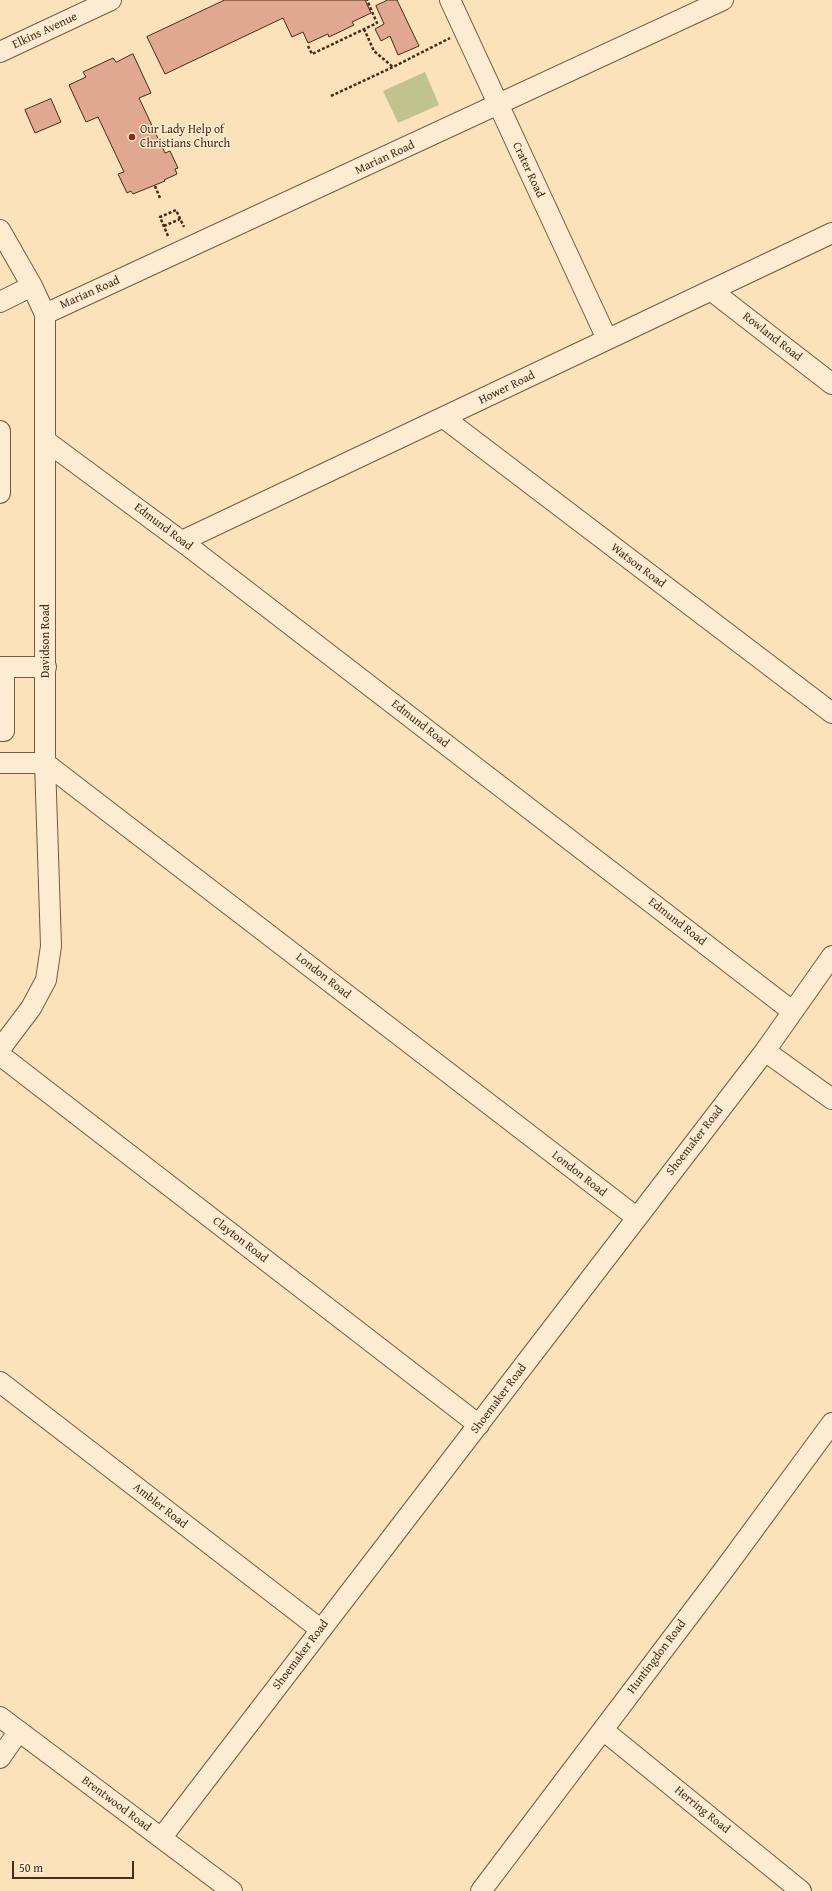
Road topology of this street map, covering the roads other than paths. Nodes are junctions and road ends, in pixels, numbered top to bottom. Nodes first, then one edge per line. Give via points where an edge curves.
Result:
1 (111, 0) edge
2 (450, 0) edge
3 (723, 0) edge
4 (0, 52) edge
5 (498, 105) junction
6 (0, 230) edge
7 (832, 234) edge
8 (32, 286) junction
9 (712, 291) junction
10 (0, 302) edge
11 (45, 314) junction
12 (607, 339) junction
13 (832, 384) edge
14 (444, 418) junction
15 (0, 430) edge
16 (46, 440) junction
17 (0, 493) edge
18 (182, 541) junction
19 (2, 667) edge
20 (46, 667) junction
21 (832, 713) edge
22 (0, 731) edge
23 (0, 763) edge
24 (46, 763) junction
25 (832, 956) edge
26 (792, 1011) junction
27 (0, 1049) edge
28 (765, 1051) junction
29 (0, 1055) edge
30 (832, 1099) edge
31 (636, 1217) junction
32 (0, 1382) edge
33 (832, 1423) edge
34 (480, 1425) junction
35 (320, 1629) junction
36 (0, 1717) edge
37 (603, 1730) junction
38 (19, 1731) junction
39 (0, 1758) edge
40 (162, 1837) junction
41 (232, 1891) edge
42 (482, 1891) edge
43 (801, 1891) edge

1 - 4 street, Elkins Avenue
2 - 5 street, Crater Road
3 - 5 street, Marian Road
5 - 11 street, Marian Road
5 - 12 street, Crater Road
6 - 8 street, Davidson Road
7 - 9 street, Hower Road
8 - 10 street
8 - 11 street, Davidson Road
9 - 12 street, Hower Road
9 - 13 street, Rowland Road
11 - 16 street, Davidson Road
12 - 14 street, Hower Road
14 - 18 street, Hower Road
14 - 21 street, Watson Road
15 - 17 street
16 - 18 street, Edmund Road
16 - 20 street, Davidson Road
18 - 26 street, Edmund Road
19 - 20 street
19 - 22 street via 4,731
20 - 24 street, Davidson Road
23 - 24 street
24 - 27 street, Davidson Road via 51,946 46,980 31,1008
24 - 31 street, London Road
25 - 26 street, Shoemaker Road
26 - 28 street, Shoemaker Road
28 - 30 street
28 - 31 street, Shoemaker Road
29 - 34 street, Clayton Road
31 - 34 street, Shoemaker Road
32 - 35 street, Ambler Road
33 - 37 street, Huntingdon Road
34 - 35 street, Shoemaker Road
35 - 40 street, Shoemaker Road
36 - 38 street, Brentwood Road
37 - 42 street, Huntingdon Road
37 - 43 street, Herring Road
38 - 39 street
38 - 40 street, Brentwood Road
40 - 41 street, Brentwood Road

